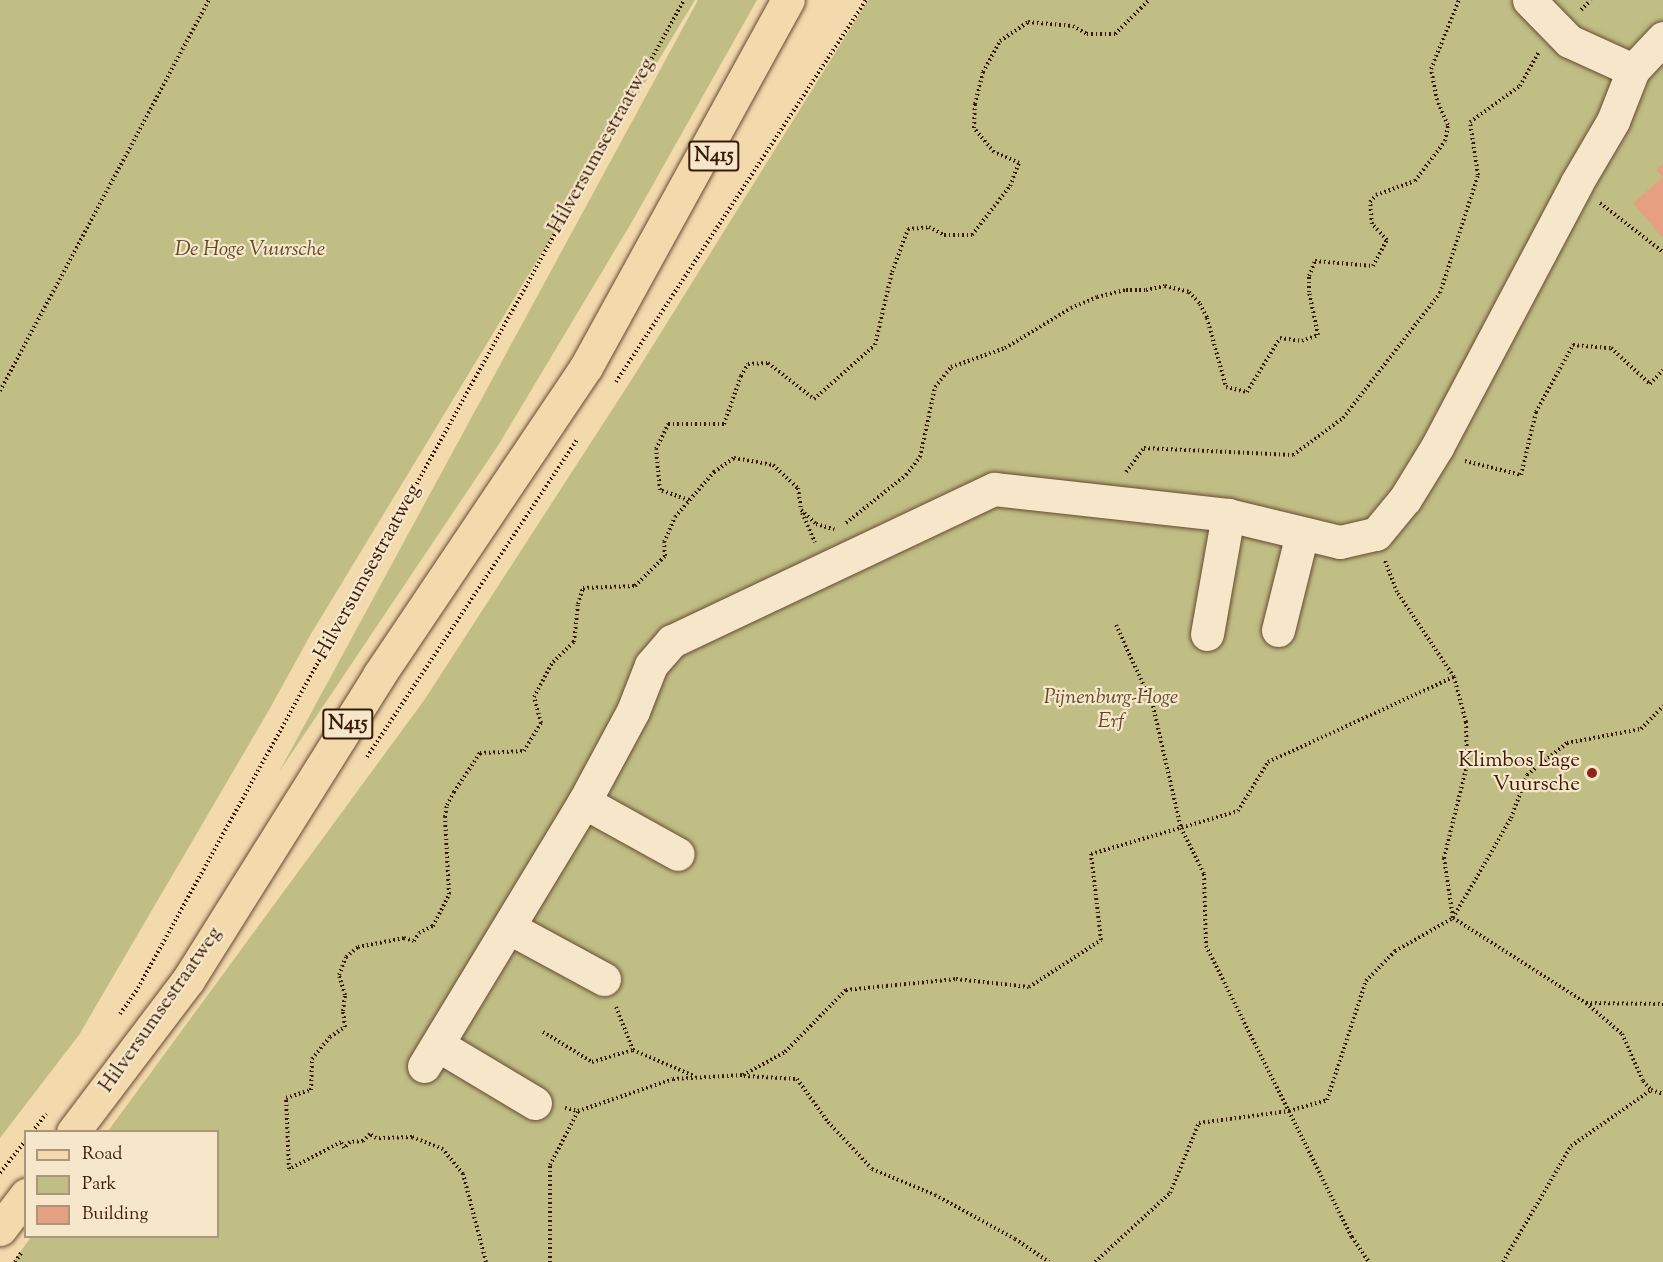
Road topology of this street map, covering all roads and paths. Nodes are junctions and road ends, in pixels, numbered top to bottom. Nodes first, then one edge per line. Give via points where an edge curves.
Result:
1 (209, 0) edge
2 (684, 0) edge
3 (788, 0) edge
4 (812, 0) edge
5 (1149, 0) edge
6 (1459, 0) edge
7 (1529, 0) edge
8 (1555, 29) junction
9 (1663, 38) edge
10 (1634, 70) junction
11 (1576, 184) junction
12 (1663, 252) edge
13 (616, 313) junction
14 (1663, 370) edge
15 (0, 391) edge
16 (1437, 447) junction
17 (689, 500) junction
18 (1116, 502) junction
19 (1228, 515) junction
20 (1302, 534) junction
21 (1376, 534) junction
22 (1116, 625) dead end
23 (1278, 630) dead end
24 (1208, 634) dead end
25 (1454, 677) junction
26 (1663, 706) edge
27 (584, 802) junction
28 (1180, 828) junction
29 (678, 854) dead end
30 (1453, 918) junction
31 (510, 927) junction
32 (604, 979) joint
33 (1586, 1003) junction
34 (1663, 1004) edge
35 (114, 1023) dead end
36 (543, 1032) dead end
37 (633, 1050) junction
38 (743, 1076) junction
39 (695, 1077) junction
40 (1651, 1090) junction
41 (1663, 1094) edge
42 (535, 1103) joint
43 (1289, 1110) junction
44 (578, 1111) junction
45 (46, 1113) dead end
46 (33, 1130) edge
47 (75, 1130) edge
48 (24, 1143) edge
49 (0, 1173) edge
50 (24, 1198) edge
51 (0, 1229) edge
52 (486, 1262) edge
53 (550, 1262) edge
54 (1049, 1262) edge
55 (1095, 1262) edge
56 (1369, 1262) edge
57 (1503, 1262) edge

1 - 15 path
2 - 35 path, Hilversumsestraatweg via 138,988
3 - 13 main road, Hilversumsestraatweg / N415
4 - 13 main road, Hilversumsestraatweg / N415
5 - 17 path via 1115,34 1087,34 1072,26 1028,22 1000,41 983,72 974,128 993,152 1019,164 1010,186 972,235 944,236 929,227 908,229 892,272 875,345 814,399 768,363 748,364 724,424 668,424 656,449 660,490
6 - 17 path via 1431,69 1437,100 1448,125 1445,141 1415,181 1376,195 1370,202 1372,224 1387,240 1373,266 1315,261 1309,276 1309,292 1318,335 1302,340 1280,338 1247,392 1226,387 1207,318 1188,292 1165,286 1125,290 1071,308 1005,348 951,367 935,387 920,457 906,475 839,528 831,530 816,524 801,510 798,488 773,465 765,463 734,458 714,472
7 - 8 lane
8 - 10 lane via 1569,41
8 - 18 path via 1521,86 1470,122 1478,175 1440,293 1343,418 1293,455 1144,448 1125,473
9 - 10 lane
10 - 11 lane via 1613,121
11 - 12 path
11 - 16 lane
13 - 47 main road, Hilversumsestraatweg / N415 via 580,376 379,675 188,980
14 - 16 path via 1650,384 1611,348 1573,345 1536,412 1521,476 1472,464
16 - 21 lane via 1405,499
17 - 52 path via 675,517 664,542 665,556 635,586 583,588 574,642 553,662 534,697 541,723 524,750 480,753 447,805 444,837 449,894 432,926 414,941 404,938 358,947 346,957 339,975 345,995 345,1027 330,1037 312,1059 311,1090 286,1098 289,1169 341,1142 344,1148 370,1134 376,1138 412,1137 443,1149 463,1174
18 - 19 lane
18 - 27 lane via 994,489 672,641 651,665 633,711
19 - 20 lane
19 - 24 lane
20 - 21 lane via 1340,542
20 - 23 lane
21 - 25 path via 1396,592
22 - 28 path via 1153,706
25 - 28 path via 1268,762 1238,811
25 - 30 path via 1466,722 1467,765 1444,858
26 - 30 path via 1641,729 1567,743 1527,776 1511,818
27 - 29 lane
27 - 31 lane
28 - 38 path via 1091,854 1101,940 1029,987 956,979 846,990 785,1052
28 - 43 path via 1204,874 1206,946
30 - 33 path
30 - 43 path via 1395,951 1366,981 1327,1100
31 - 32 lane
31 - 42 lane via 431,1056
32 - 37 path
33 - 34 path
33 - 40 path via 1622,1034
36 - 37 path via 592,1062
37 - 39 path
38 - 39 path
38 - 54 path via 796,1079 828,1122 872,1169 935,1195
39 - 44 path via 673,1079
40 - 41 path
40 - 57 path via 1571,1146
42 - 44 path
43 - 55 path via 1198,1123 1170,1193
43 - 56 path via 1352,1238
44 - 53 path via 550,1165
45 - 46 path
48 - 49 path
50 - 51 main road

